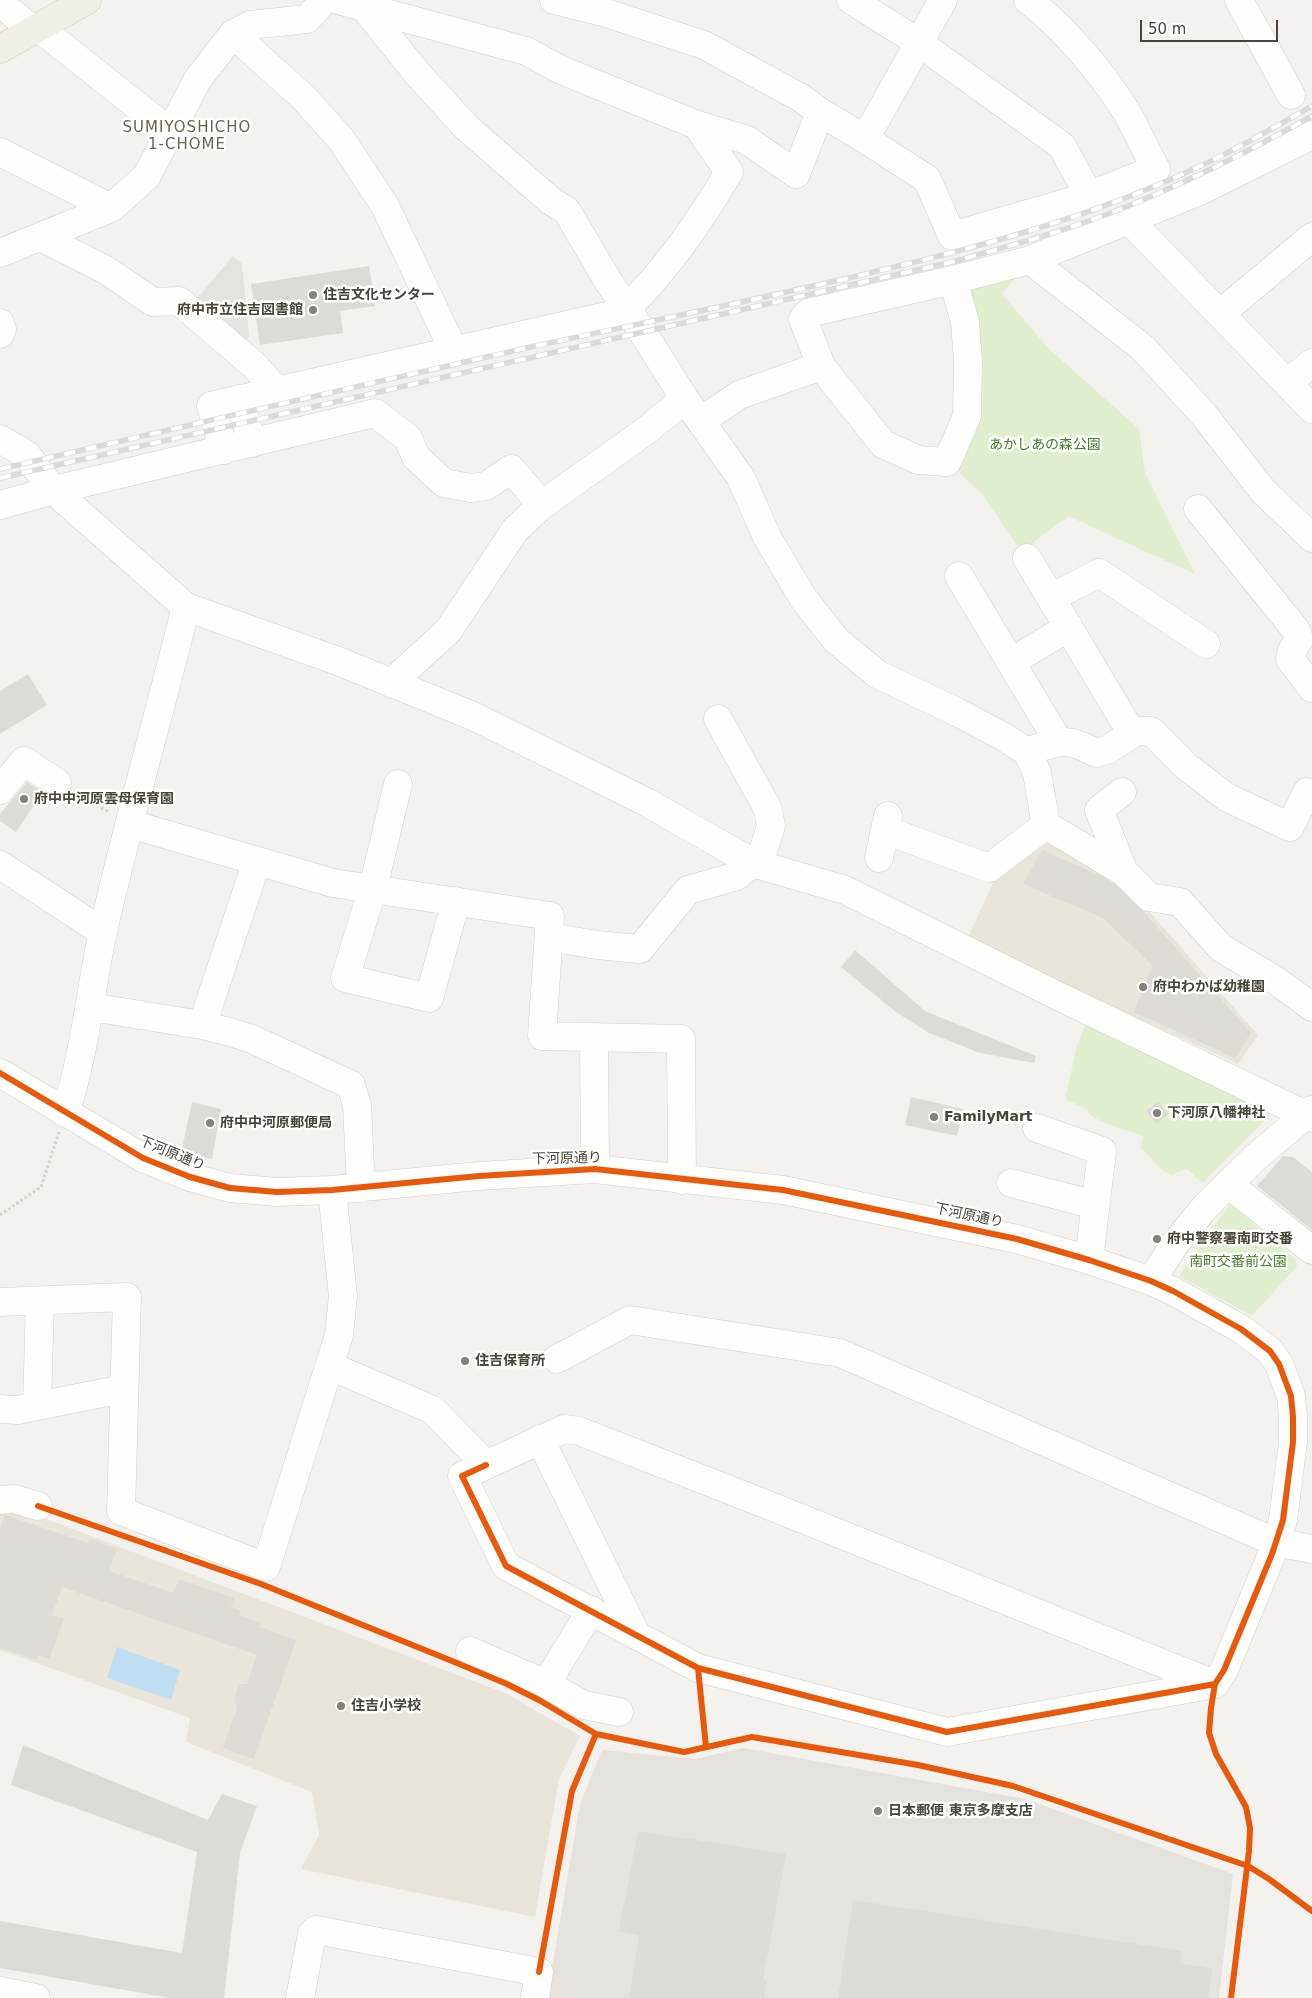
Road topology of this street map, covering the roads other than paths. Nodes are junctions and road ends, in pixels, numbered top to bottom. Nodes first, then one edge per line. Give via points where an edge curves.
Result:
1 (87, 0) edge
2 (320, 0) edge
3 (338, 0) edge
4 (554, 0) edge
5 (851, 0) edge
6 (943, 0) edge
7 (1028, 0) edge
8 (1239, 0) edge
9 (0, 3) edge
10 (364, 7) junction
11 (612, 7) edge
12 (35, 29) junction
13 (234, 34) junction
14 (918, 42) junction
15 (0, 49) edge
16 (1292, 94) dead end
17 (820, 112) junction
18 (696, 125) junction
19 (170, 132) junction
20 (866, 139) junction
21 (1309, 144) edge
22 (0, 152) edge
23 (1089, 196) junction
24 (111, 208) junction
25 (1129, 220) junction
26 (40, 237) junction
27 (1312, 237) edge
28 (0, 253) edge
29 (1030, 260) junction
30 (953, 280) junction
31 (628, 309) junction
32 (1221, 313) junction
33 (0, 323) edge
34 (0, 334) edge
35 (454, 351) junction
36 (1312, 363) edge
37 (822, 366) junction
38 (1287, 383) junction
39 (278, 391) junction
40 (240, 399) junction
41 (1312, 409) edge
42 (693, 410) junction
43 (0, 439) edge
44 (252, 443) junction
45 (224, 450) junction
46 (54, 490) junction
47 (0, 505) edge
48 (542, 505) junction
49 (1198, 509) dead end
50 (1310, 533) edge
51 (1027, 558) dead end
52 (960, 576) dead end
53 (1051, 598) junction
54 (186, 606) junction
55 (1069, 627) junction
56 (1206, 644) dead end
57 (1011, 662) junction
58 (390, 683) junction
59 (1312, 688) edge
60 (717, 733) dead end
61 (1132, 734) junction
62 (1058, 741) junction
63 (1027, 752) junction
64 (57, 783) road end
65 (398, 784) dead end
66 (0, 790) edge
67 (1310, 790) edge
68 (1122, 792) dead end
69 (130, 824) junction
70 (1046, 825) junction
71 (879, 858) dead end
72 (257, 861) junction
73 (756, 864) junction
74 (0, 865) edge
75 (1124, 872) junction
76 (373, 888) junction
77 (456, 901) junction
78 (550, 926) junction
79 (103, 932) junction
80 (91, 1006) junction
81 (1312, 1008) edge
82 (202, 1025) junction
83 (594, 1038) junction
84 (0, 1073) edge
85 (65, 1113) junction
86 (1310, 1114) edge
87 (1037, 1128) dead end
88 (595, 1169) junction
89 (682, 1180) junction
90 (1011, 1183) dead end
91 (1228, 1184) junction
92 (362, 1188) junction
93 (332, 1190) junction
94 (1095, 1205) junction
95 (1312, 1250) edge
96 (1089, 1260) junction
97 (1151, 1281) junction
98 (40, 1301) junction
99 (0, 1302) edge
100 (557, 1359) dead end
101 (330, 1366) junction
102 (123, 1389) junction
103 (37, 1406) junction
104 (0, 1409) edge
105 (540, 1439) junction
106 (486, 1464) junction
107 (0, 1500) edge
108 (38, 1506) dead end
109 (1276, 1542) junction
110 (1312, 1549) edge
111 (591, 1610) junction
112 (636, 1634) junction
113 (470, 1651) dead end
114 (546, 1684) junction
115 (1215, 1684) junction
116 (618, 1712) dead end
117 (537, 1985) edge
118 (0, 1991) edge
119 (36, 1998) edge
120 (300, 1998) edge

1 - 12 main road
2 - 13 street via 319,6 307,19 250,25
3 - 10 street
4 - 11 street
5 - 14 street
6 - 14 street
7 - 23 street via 1047,15 1108,83 1156,169
8 - 16 street
9 - 12 street
10 - 18 street via 526,51 561,70
10 - 31 street via 466,127 551,201 567,211
11 - 17 street via 704,45 801,98
12 - 15 main road
12 - 19 street
13 - 19 street via 198,79
13 - 35 street via 304,98 341,139 385,206
14 - 20 street
14 - 23 street via 1062,146
17 - 18 street via 796,174 747,140
17 - 20 street
18 - 31 street via 730,172 649,286
19 - 24 street via 146,177
20 - 23 street via 927,179 952,236
21 - 25 street
22 - 24 street
24 - 26 street
25 - 29 street
25 - 32 street
26 - 28 street
26 - 39 street via 106,270 153,302 179,301 256,366
27 - 32 street
29 - 30 street
29 - 50 street via 1143,348 1204,415 1263,491
30 - 37 street via 808,313 803,319
30 - 37 street via 965,322 967,416 947,462 918,460 883,444
31 - 35 street
31 - 42 street
32 - 38 street
33 - 34 street
35 - 39 street
36 - 38 street
37 - 42 street
38 - 41 street
39 - 40 street
40 - 44 street
40 - 45 street via 211,406
42 - 48 street via 643,433
42 - 63 street via 741,478 767,537 803,598 836,640 877,674 965,716
43 - 46 street via 27,455
44 - 45 street
44 - 48 street via 375,413 408,438 416,457 444,483 471,488 486,486 511,469
45 - 46 street
46 - 47 street
46 - 54 street
48 - 58 street via 515,530 448,630
49 - 59 street via 1296,630 1299,639 1290,659
51 - 53 street
52 - 57 street
53 - 55 street
53 - 56 street via 1098,573
54 - 58 street
54 - 69 street
55 - 57 street
55 - 61 street
57 - 62 street
58 - 73 street via 473,716 648,804
60 - 73 street via 768,809 771,826
61 - 62 street via 1109,749 1096,752 1079,744
61 - 67 street via 1151,730 1186,766 1226,797 1290,827
62 - 63 street
63 - 70 street via 1037,772
64 - 66 street via 24,761
65 - 76 street
68 - 75 street via 1099,810
69 - 72 street
69 - 79 street
70 - 71 street via 989,868 886,823
70 - 75 street
72 - 76 street via 333,883
72 - 82 street
73 - 78 street via 737,876 688,890 640,949 597,945
73 - 86 street via 846,890 1066,1000
74 - 79 street
75 - 81 street via 1149,897 1180,902 1221,948 1275,980
76 - 77 street
76 - 77 street via 345,978 429,998
77 - 78 street
78 - 83 street via 542,1036
79 - 80 street
80 - 82 street
80 - 85 street
82 - 92 street via 252,1039 351,1085 357,1105
83 - 88 street
83 - 89 street via 681,1039
84 - 85 street, 下河原通り
85 - 93 street, 下河原通り via 143,1158 190,1177 230,1188 277,1192
86 - 91 street
87 - 94 street via 1102,1151
88 - 89 street, 下河原通り
88 - 92 street, 下河原通り
89 - 96 street, 下河原通り via 783,1190 1017,1239
90 - 94 street
91 - 95 street
91 - 97 street via 1185,1230
92 - 93 street, 下河原通り
93 - 101 street via 343,1296 339,1335
94 - 96 street
96 - 97 street, 下河原通り
97 - 109 street, 下河原通り via 1241,1329 1270,1351 1279,1364 1291,1396 1294,1418 1283,1520
98 - 99 street
98 - 102 street via 127,1297
98 - 103 street
100 - 109 street via 630,1320 840,1353
101 - 102 street via 266,1567 121,1511
101 - 106 street via 433,1410
102 - 103 street
103 - 104 street
105 - 106 street
105 - 112 street
105 - 115 street via 564,1429 579,1431
106 - 111 street via 462,1476 506,1566
107 - 108 street via 14,1499
109 - 110 street
109 - 115 street, 下河原通り via 1224,1670
111 - 112 street
111 - 114 street
112 - 115 street via 698,1668 947,1732
113 - 114 street
114 - 116 street via 584,1705
117 - 120 street via 316,1930 312,1934
118 - 119 street

